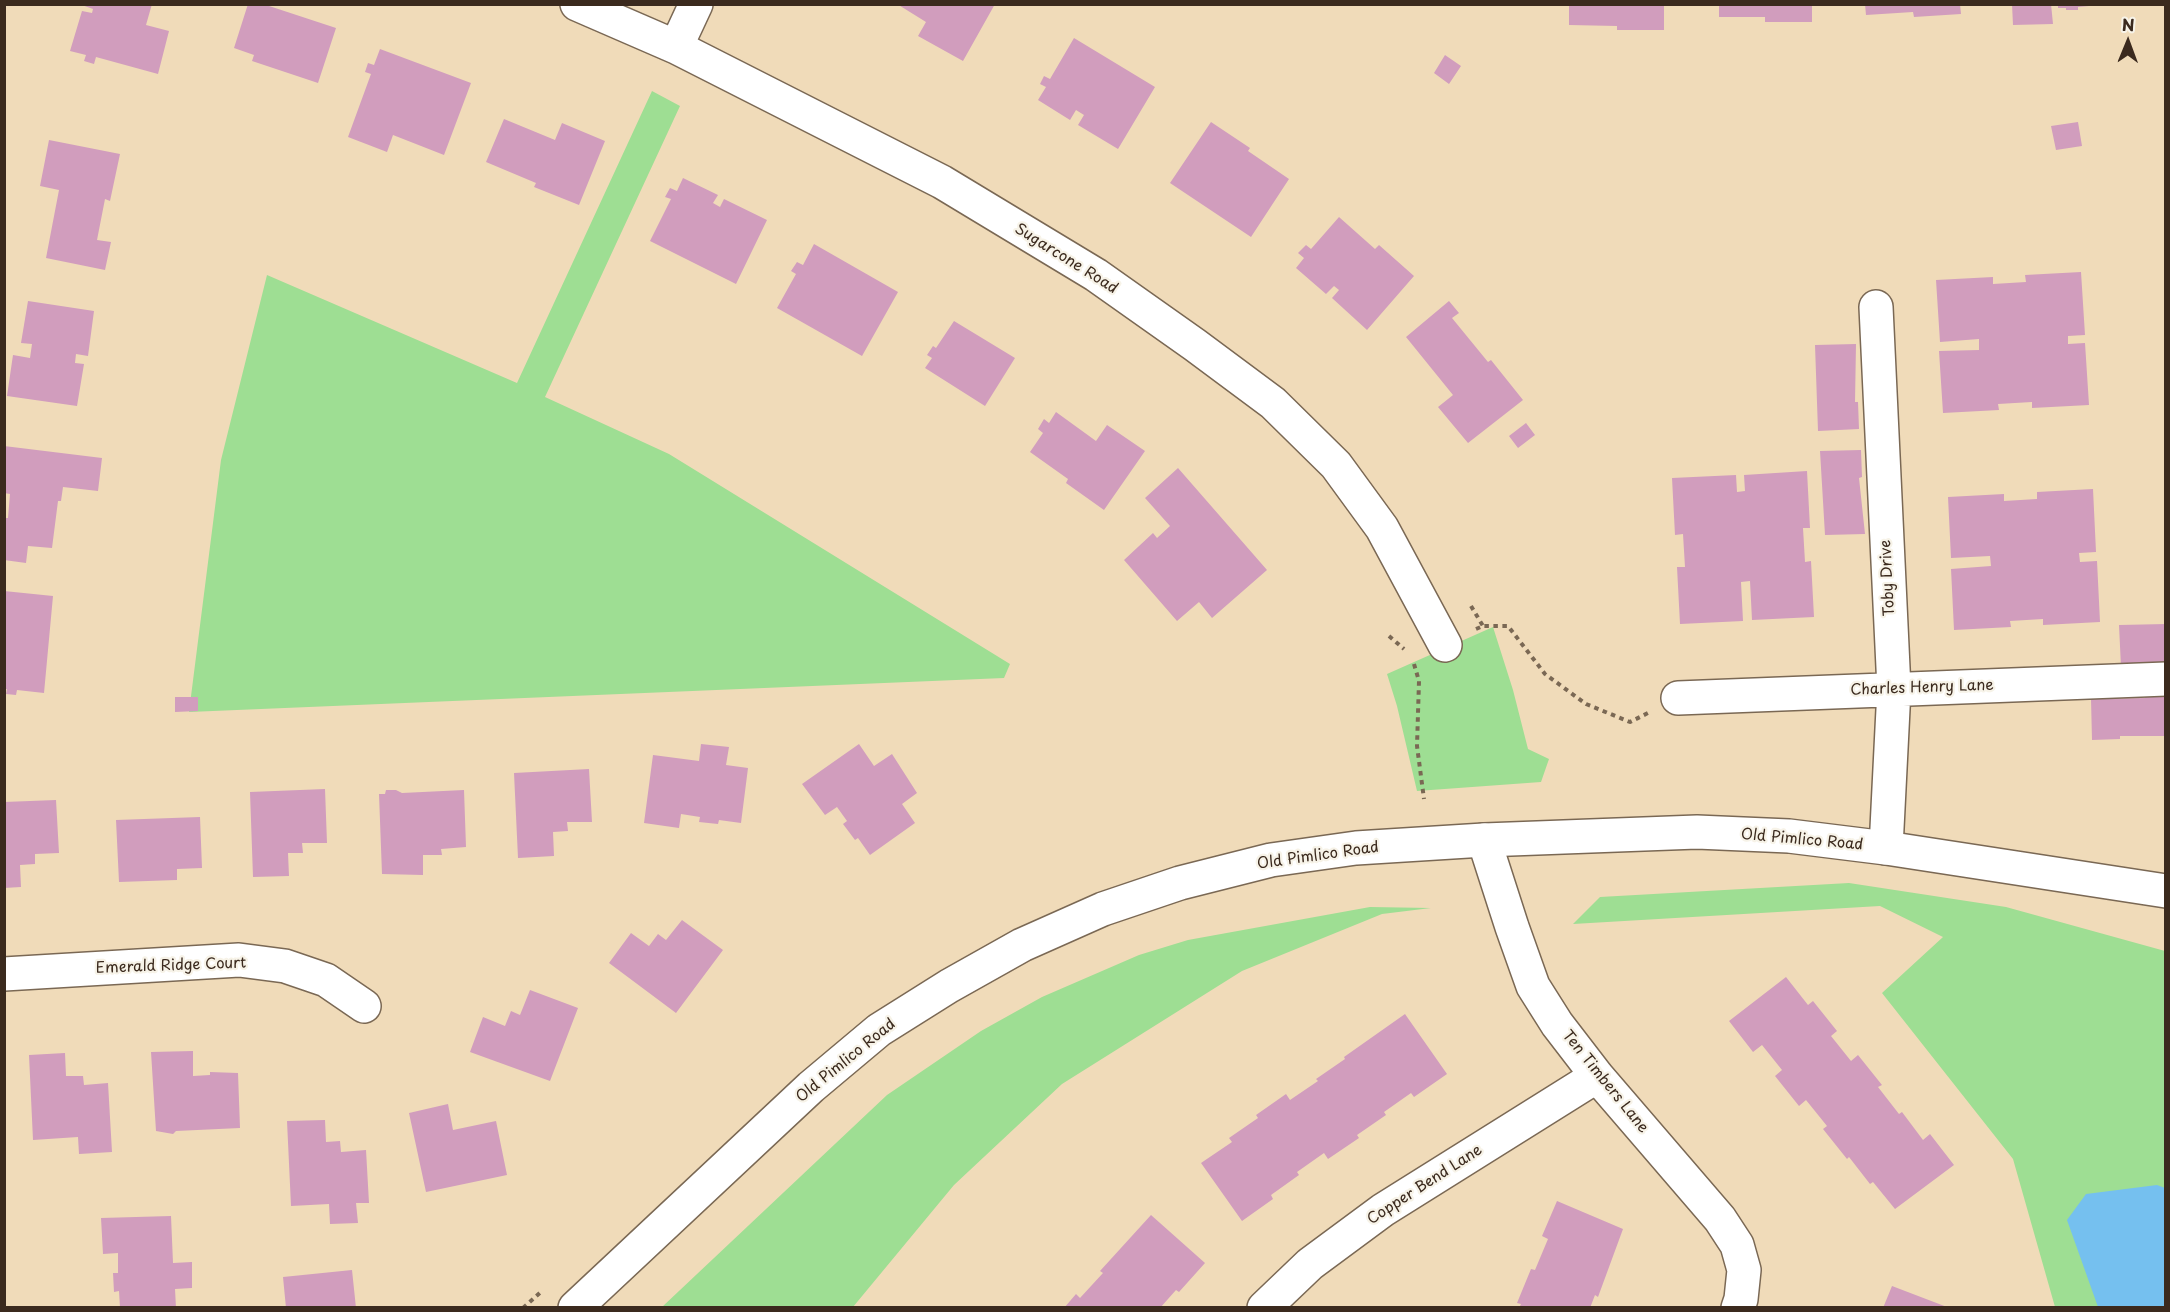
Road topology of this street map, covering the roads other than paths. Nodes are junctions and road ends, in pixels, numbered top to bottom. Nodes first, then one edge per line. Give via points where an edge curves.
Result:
1 (577, 4) edge
2 (696, 4) edge
3 (676, 47) junction
4 (1876, 307) dead end
5 (1445, 645) road end
6 (2166, 679) edge
7 (1894, 689) junction
8 (1678, 698) road end
9 (1484, 840) junction
10 (1886, 848) junction
11 (2166, 891) edge
12 (4, 974) edge
13 (364, 1006) dead end
14 (1597, 1076) junction
15 (575, 1308) edge
16 (1264, 1308) edge
17 (1738, 1308) edge

1 - 3 street, Sugarcone Road
2 - 3 street
3 - 5 street, Sugarcone Road via 942,182 1096,275 1273,403 1336,465 1382,528
4 - 7 street, Toby Drive
6 - 7 street, Charles Henry Lane
7 - 8 street, Charles Henry Lane
7 - 10 street, Toby Drive
9 - 10 street, Old Pimlico Road via 1696,832 1789,836
9 - 14 street, Ten Timbers Lane via 1533,986
9 - 15 street, Old Pimlico Road via 1356,848 1271,860 1180,883 1103,909 1022,945 879,1030 812,1087
10 - 11 street, Old Pimlico Road
12 - 13 street, Emerald Ridge Court via 239,960 285,966 326,980
14 - 16 street, Copper Bend Lane via 1383,1210 1310,1264
14 - 17 street, Ten Timbers Lane via 1720,1219 1737,1245 1743,1270

